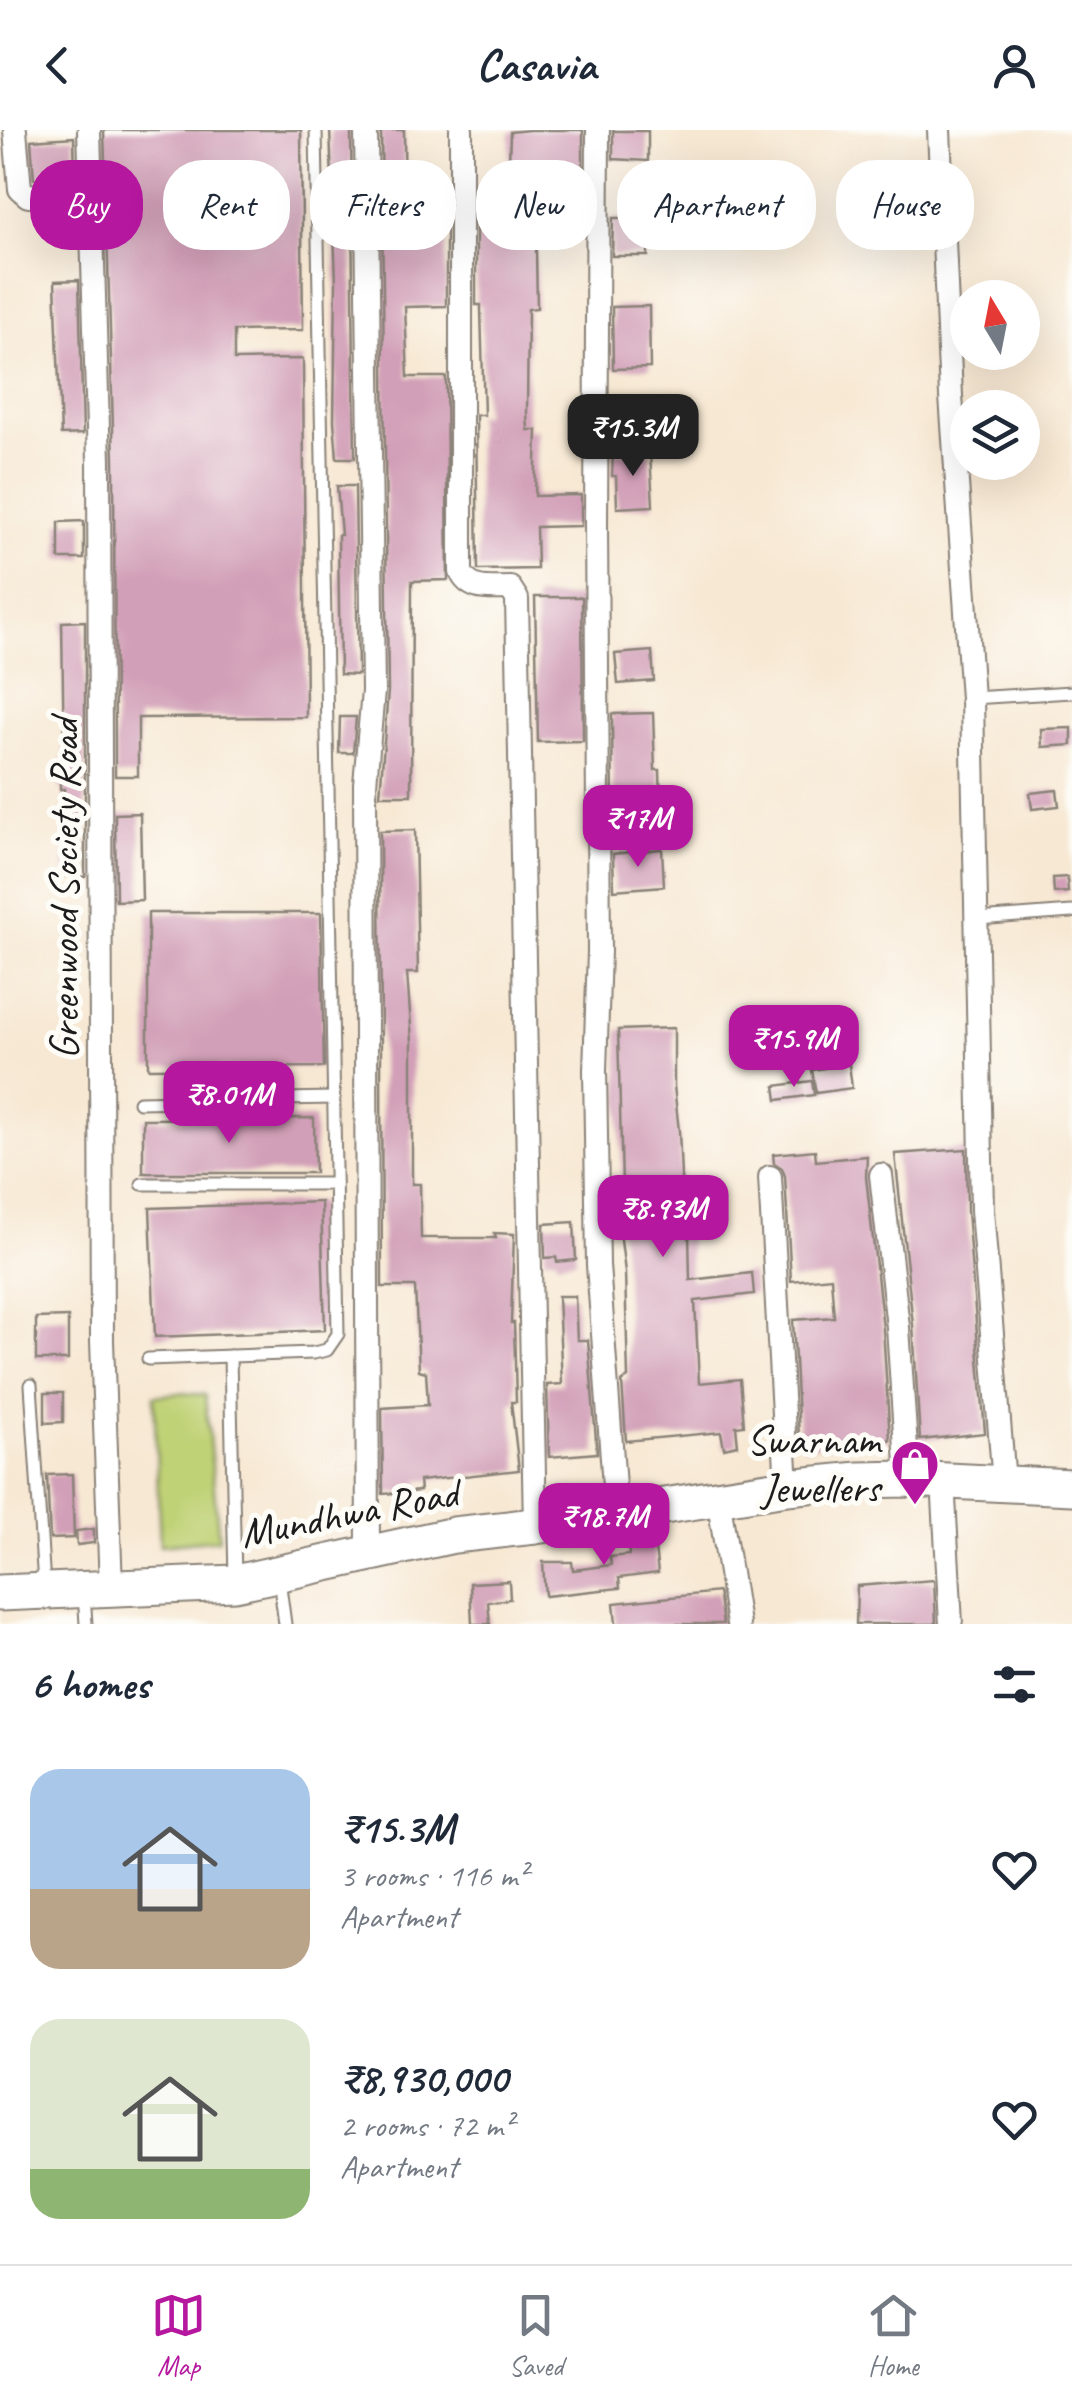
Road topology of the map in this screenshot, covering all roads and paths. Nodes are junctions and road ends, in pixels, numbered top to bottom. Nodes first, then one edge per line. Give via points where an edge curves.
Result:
1 (15, 130) edge
2 (89, 130) edge
3 (316, 130) edge
4 (366, 130) edge
5 (461, 130) edge
6 (598, 130) edge
7 (938, 130) edge
8 (90, 160) edge
9 (30, 196) edge
10 (94, 250) edge
11 (1072, 692) edge
12 (972, 698) junction
13 (1072, 912) edge
14 (976, 919) junction
15 (334, 1098) junction
16 (140, 1102) dead end
17 (881, 1175) dead end
18 (770, 1177) dead end
19 (142, 1184) dead end
20 (335, 1184) junction
21 (230, 1356) junction
22 (148, 1359) dead end
23 (30, 1385) dead end
24 (908, 1480) junction
25 (943, 1480) junction
26 (1004, 1483) junction
27 (787, 1486) junction
28 (1072, 1486) edge
29 (718, 1496) junction
30 (616, 1514) junction
31 (534, 1526) junction
32 (368, 1554) junction
33 (278, 1573) junction
34 (234, 1583) junction
35 (44, 1591) junction
36 (0, 1593) edge
37 (94, 1600) edge
38 (285, 1624) edge
39 (738, 1624) edge
40 (951, 1624) edge

1 - 9 street via 20,190
2 - 8 street, Greenwood Society Road
3 - 15 lane
4 - 32 street via 373,691 366,784
5 - 31 street via 461,572 474,587 510,588 518,599
6 - 30 street via 598,1265
7 - 12 street
10 - 37 street, Greenwood Society Road via 102,1341
11 - 12 lane
12 - 14 street
13 - 14 lane
14 - 26 street via 982,1210
15 - 16 lane
15 - 20 lane
17 - 24 street
18 - 27 street
19 - 20 lane
20 - 21 lane via 334,1342 313,1353
21 - 22 lane
21 - 34 lane
23 - 35 lane
24 - 25 main road, Mundhwa Road
24 - 27 main road, Mundhwa Road
25 - 26 main road, Mundhwa Road
25 - 40 street
26 - 28 main road, Mundhwa Road
27 - 29 main road, Mundhwa Road
29 - 30 main road, Mundhwa Road
29 - 39 street
30 - 31 main road, Mundhwa Road
31 - 32 main road, Mundhwa Road
32 - 33 main road, Mundhwa Road
33 - 34 main road, Mundhwa Road
33 - 38 lane
34 - 37 main road, Mundhwa Road
35 - 36 main road, Mundhwa Road
35 - 37 main road, Mundhwa Road

